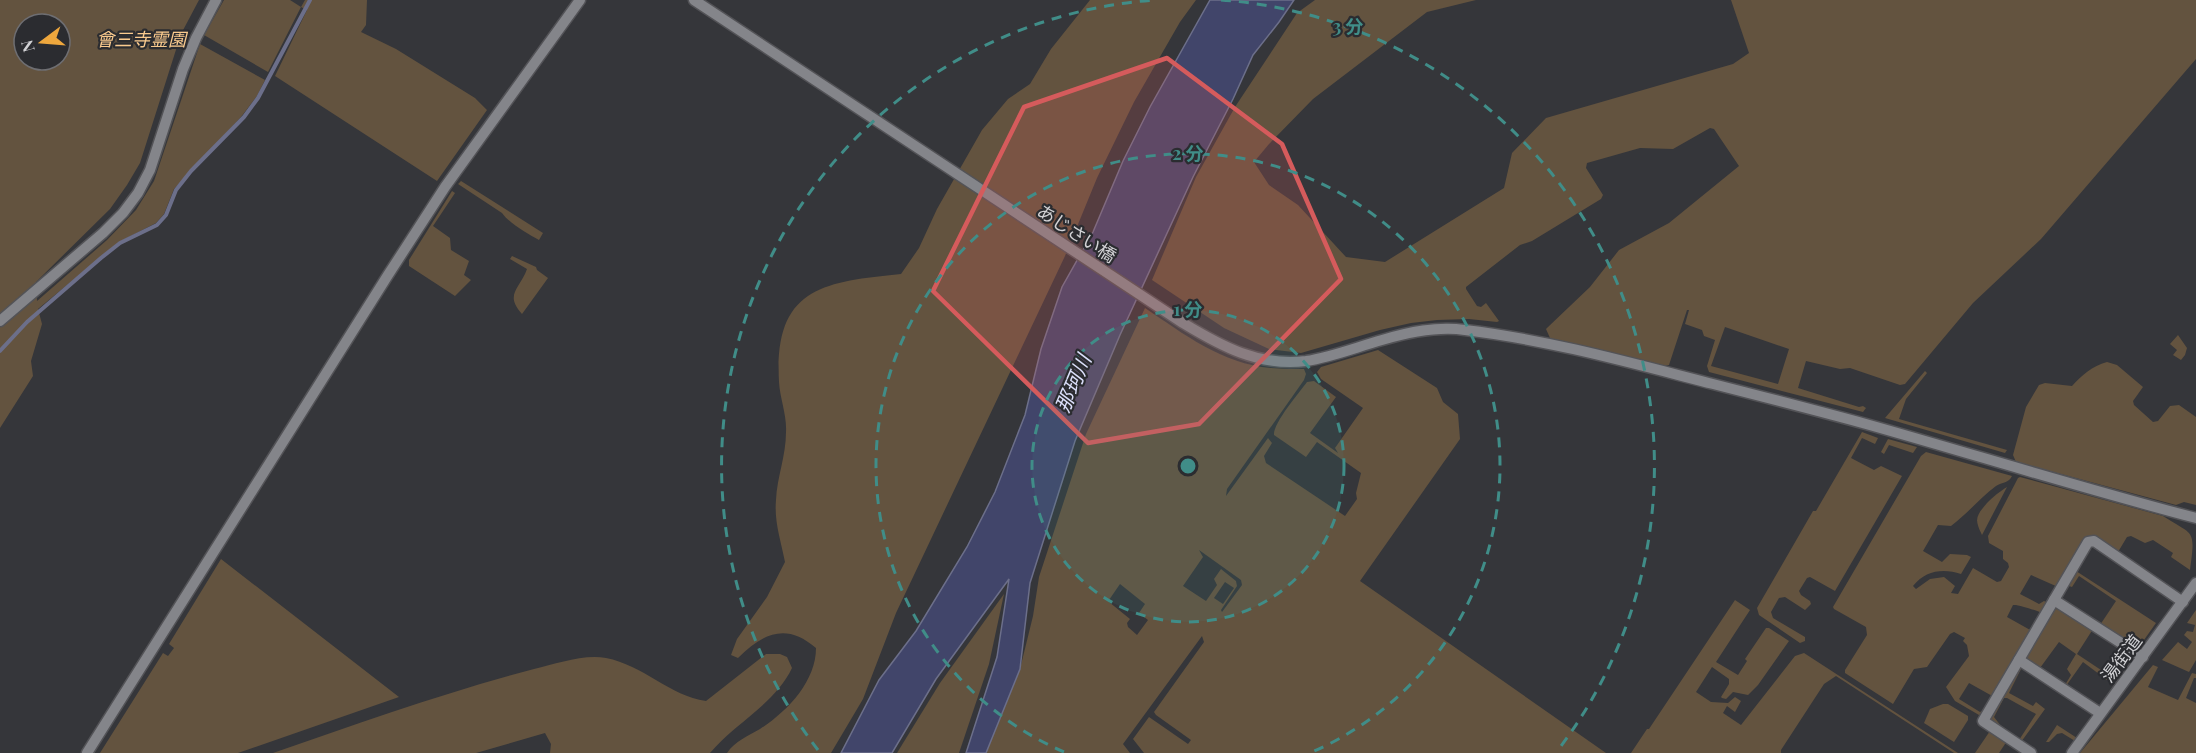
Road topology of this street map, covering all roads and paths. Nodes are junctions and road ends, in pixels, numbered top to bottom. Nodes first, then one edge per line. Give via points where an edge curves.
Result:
1 (216, 0) edge
2 (580, 0) edge
3 (694, 0) edge
4 (0, 321) edge
5 (2196, 518) edge
6 (2196, 583) edge
7 (2054, 600) junction
8 (2183, 602) junction
9 (2143, 657) junction
10 (2019, 660) junction
11 (2100, 713) junction
12 (87, 753) edge
13 (2031, 753) edge
14 (2072, 753) edge

1 - 4 street via 183,69 150,170 138,193 103,233
2 - 12 street via 387,274
3 - 5 street, あじさい橋 via 1183,323 1241,354 1275,361 1307,360 1407,333 1464,330 1609,358 1862,423
6 - 8 street, 湯街道
7 - 8 street via 2088,542 2094,541
7 - 9 street
7 - 10 street
8 - 9 street, 湯街道
9 - 11 street, 湯街道
10 - 11 street
10 - 13 street via 1983,721
11 - 14 street, 湯街道

